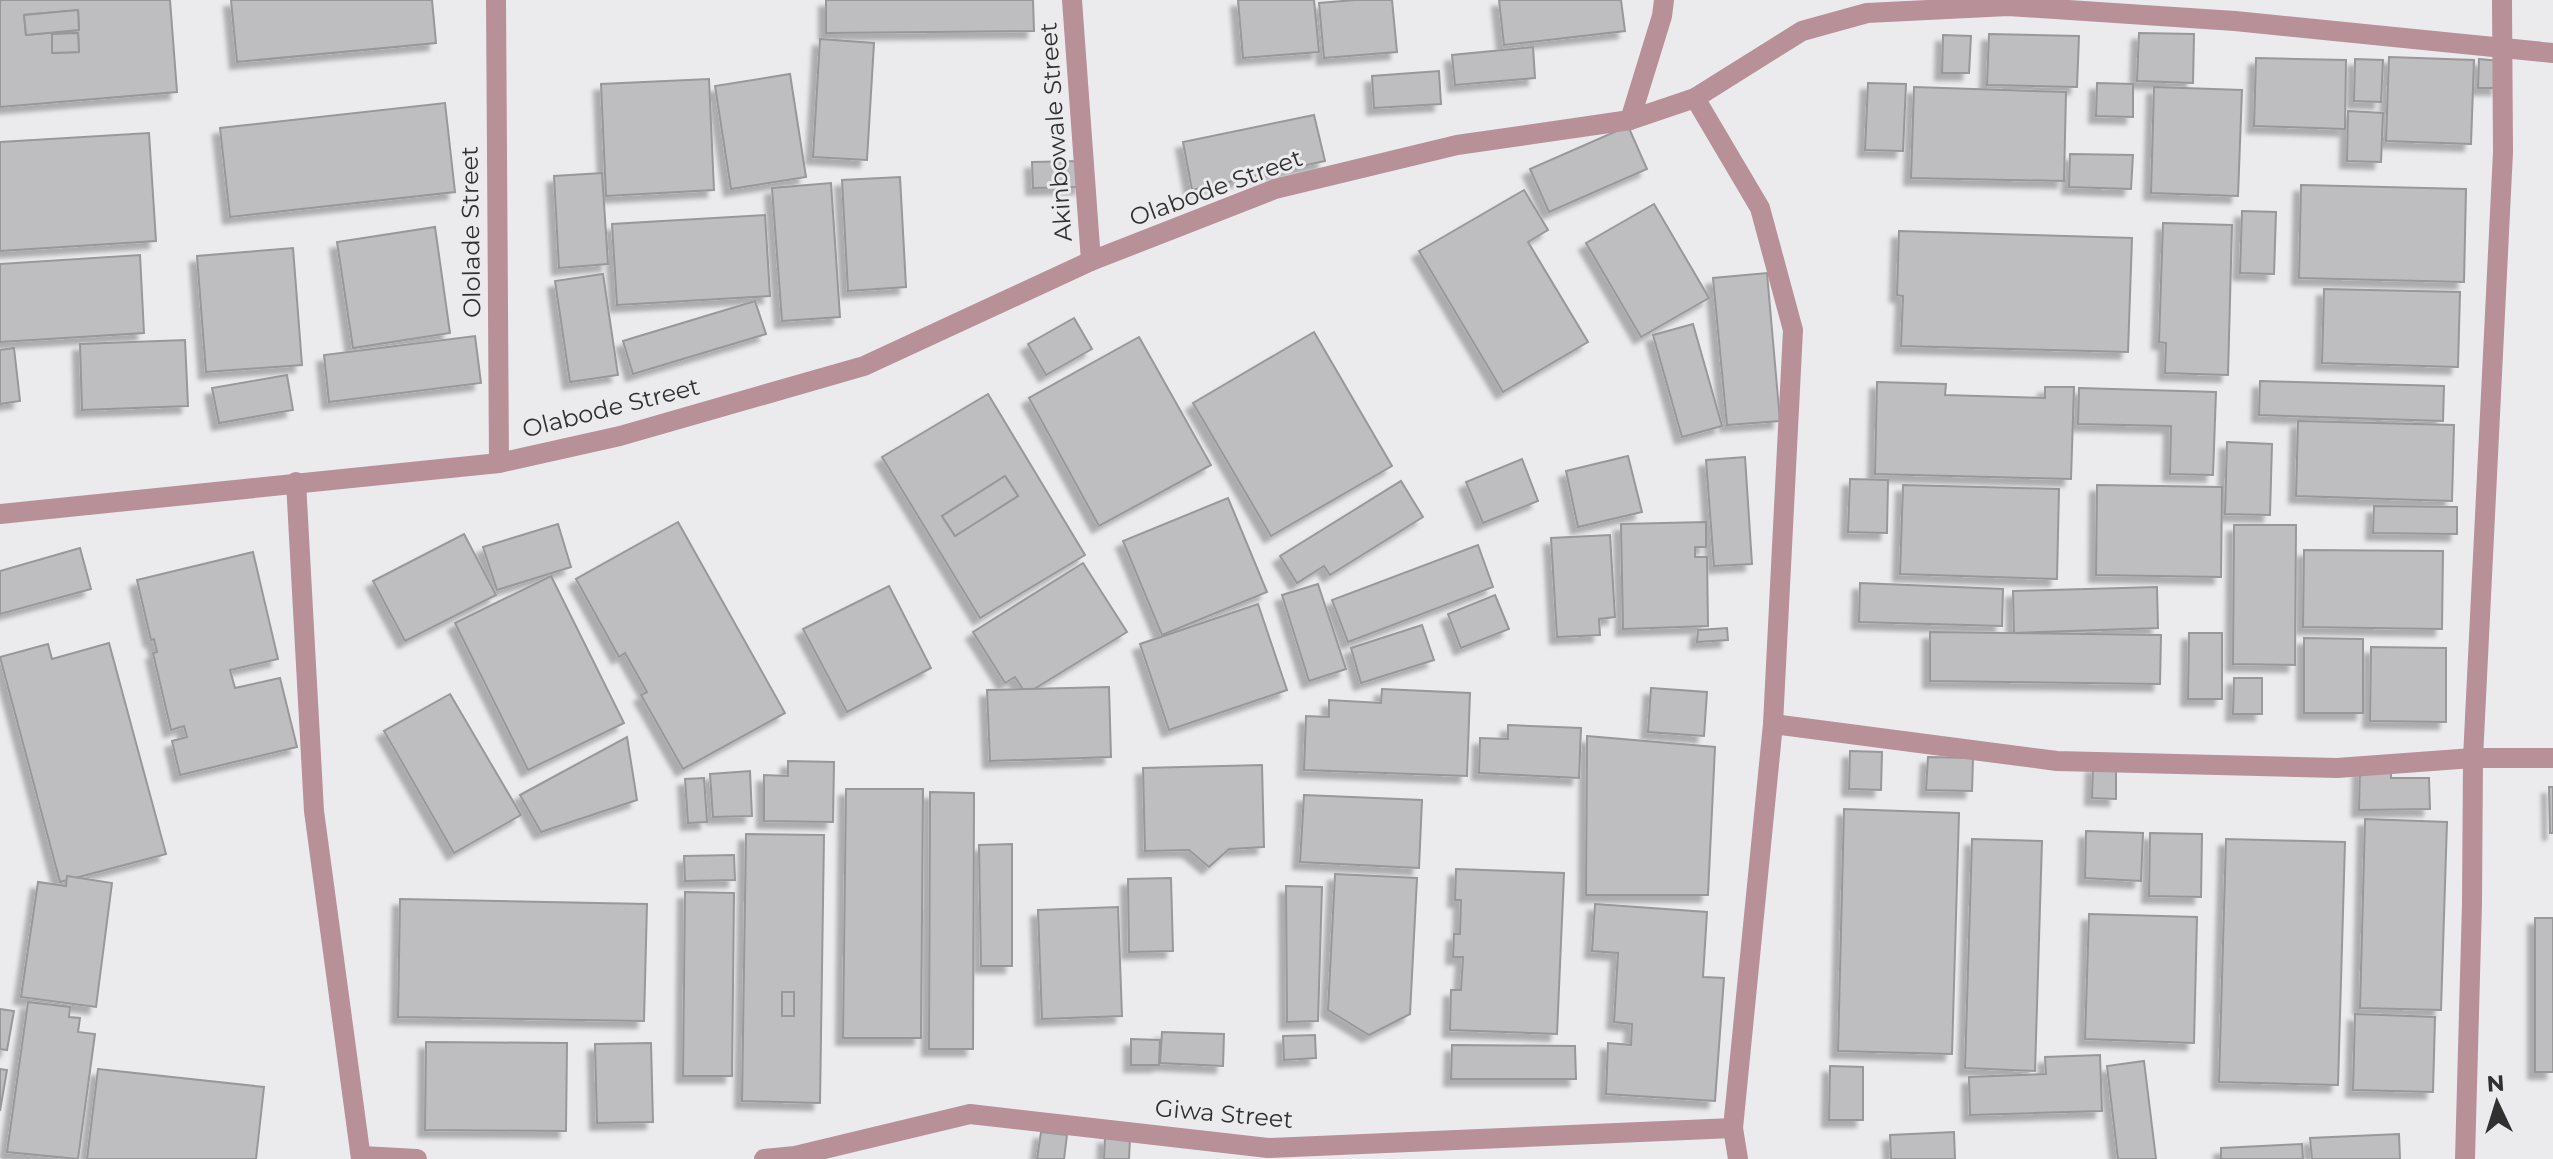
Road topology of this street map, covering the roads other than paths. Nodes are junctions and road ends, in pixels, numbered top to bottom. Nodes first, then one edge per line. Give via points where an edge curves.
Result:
1 (496, 0) edge
2 (1072, 0) edge
3 (1664, 0) edge
4 (2502, 0) edge
5 (2007, 3) edge
6 (2502, 47) junction
7 (2553, 53) edge
8 (1695, 98) junction
9 (1630, 120) junction
10 (1091, 261) junction
11 (499, 463) junction
12 (296, 482) junction
13 (0, 514) edge
14 (1773, 724) junction
15 (2473, 758) junction
16 (2553, 758) edge
17 (1733, 1128) junction
18 (362, 1158) edge
19 (417, 1159) edge
20 (764, 1159) edge
21 (1738, 1159) edge
22 (2465, 1159) edge

1 - 11 street, Ololade Street
2 - 10 street, Akinbowale Street
3 - 9 street
4 - 6 street
5 - 6 street, Olabode Street
5 - 8 street, Olabode Street via 1867,13 1802,31
6 - 7 street, Olabode Street
6 - 15 street via 2503,152
8 - 9 street, Olabode Street
8 - 14 street via 1760,208 1793,330
9 - 10 street, Olabode Street via 1457,145 1275,189
10 - 11 street, Olabode Street via 864,366 620,436
11 - 12 street, Olabode Street
12 - 13 street, Olabode Street
12 - 18 street via 314,811
14 - 15 street via 2057,761 2337,768
14 - 17 street
15 - 16 street
15 - 22 street
17 - 20 street, Giwa Street via 1268,1148 970,1114
17 - 21 street
18 - 19 street

